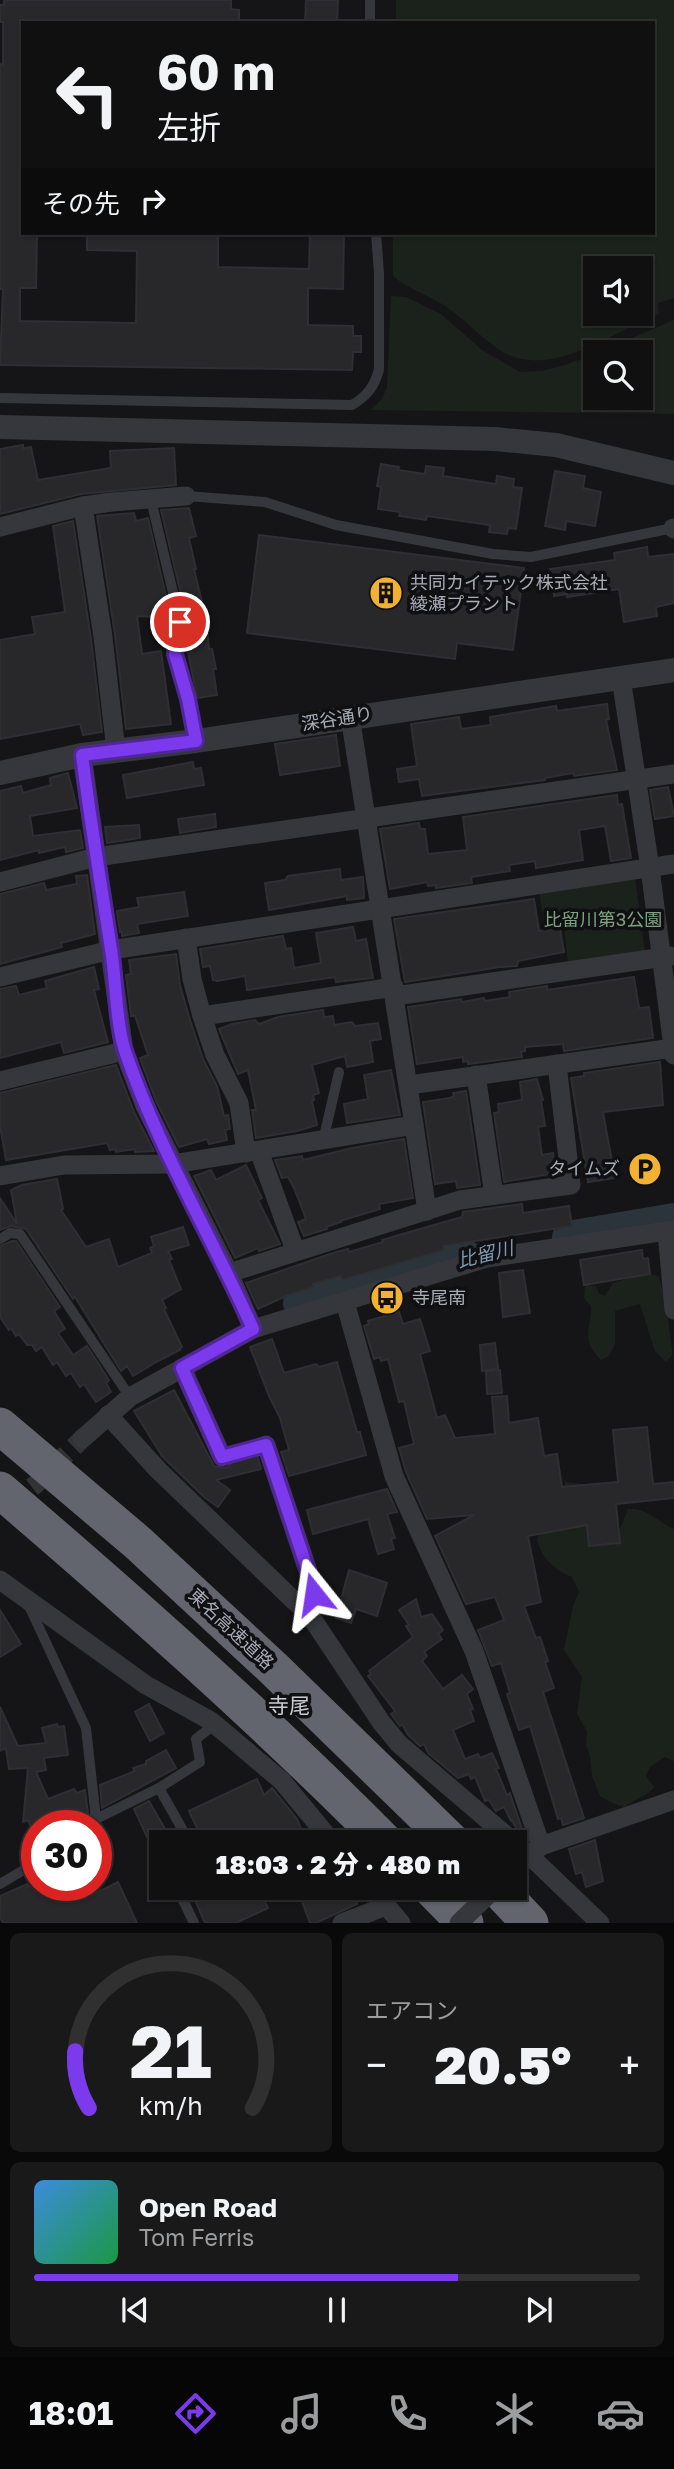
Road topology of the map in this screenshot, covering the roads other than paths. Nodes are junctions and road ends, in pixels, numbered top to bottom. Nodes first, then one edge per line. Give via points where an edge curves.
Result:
1 (370, 0) edge
2 (370, 21) edge
3 (376, 235) edge
4 (0, 398) edge
5 (0, 427) edge
6 (674, 473) edge
7 (186, 496) joint
8 (150, 500) junction
9 (83, 506) junction
10 (0, 527) edge
11 (673, 529) edge
12 (674, 670) edge
13 (621, 678) junction
14 (350, 716) junction
15 (196, 741) junction
16 (116, 751) junction
17 (82, 755) junction
18 (0, 772) edge
19 (674, 774) edge
20 (636, 780) junction
21 (365, 819) junction
22 (96, 857) junction
23 (674, 864) edge
24 (650, 867) junction
25 (0, 882) edge
26 (380, 907) junction
27 (186, 938) junction
28 (111, 950) junction
29 (667, 956) edge
30 (0, 977) edge
31 (394, 992) junction
32 (202, 1016) junction
33 (124, 1051) junction
34 (673, 1052) edge
35 (557, 1064) junction
36 (339, 1072) dead end
37 (476, 1075) junction
38 (0, 1081) edge
39 (408, 1085) junction
40 (414, 1125) junction
41 (323, 1141) junction
42 (253, 1152) junction
43 (173, 1164) junction
44 (0, 1176) edge
45 (494, 1195) junction
46 (427, 1211) junction
47 (670, 1231) edge
48 (0, 1239) edge
49 (295, 1250) junction
50 (229, 1273) junction
51 (345, 1301) junction
52 (674, 1310) edge
53 (253, 1329) junction
54 (182, 1368) junction
55 (130, 1397) junction
56 (108, 1415) junction
57 (0, 1426) edge
58 (82, 1439) tunnel mouth
59 (266, 1445) joint
60 (222, 1457) joint
61 (0, 1490) edge
62 (0, 1580) edge
63 (26, 1600) junction
64 (301, 1607) junction
65 (215, 1724) junction
66 (159, 1788) junction
67 (674, 1800) edge
68 (93, 1810) edge
69 (112, 1813) edge
70 (183, 1830) edge
71 (322, 1830) edge
72 (373, 1830) edge
73 (440, 1830) edge
74 (495, 1830) edge
75 (520, 1830) edge
76 (527, 1858) edge
77 (21, 1872) edge
78 (0, 1884) edge
79 (183, 1900) edge
80 (381, 1900) edge
81 (443, 1900) edge
82 (483, 1900) edge
83 (508, 1900) edge
84 (386, 1906) junction
85 (194, 1923) edge
86 (342, 1923) edge
87 (401, 1923) edge
88 (459, 1923) edge
89 (466, 1923) edge
90 (530, 1923) edge
91 (600, 1923) edge

1 - 2 lane
3 - 4 lane via 379,370 375,384 352,405
5 - 6 street via 516,440
7 - 8 street
7 - 11 lane via 265,502 337,525 531,557
8 - 9 street
8 - 15 lane via 180,622 175,654
9 - 10 street
9 - 16 street
12 - 13 street, 深谷通り
13 - 14 street, 深谷通り
13 - 20 street
14 - 15 street, 深谷通り
14 - 21 street
15 - 16 street, 深谷通り
16 - 17 street, 深谷通り
17 - 18 street, 深谷通り
17 - 22 street
19 - 20 street
20 - 21 street
20 - 24 street
21 - 22 street
21 - 26 street
22 - 25 street
22 - 28 street
23 - 24 street
24 - 26 street
24 - 29 street
26 - 27 street
26 - 31 street
27 - 28 street
27 - 32 street
28 - 30 street
28 - 33 street
29 - 31 street
29 - 34 street
31 - 32 street
31 - 39 street
32 - 42 street via 239,1103
33 - 38 street
33 - 43 street
34 - 35 street
35 - 37 street
35 - 45 street via 570,1185
36 - 41 lane
37 - 39 street
37 - 45 street
39 - 40 street
40 - 41 street
40 - 46 street
41 - 42 street
42 - 43 street
42 - 49 street
43 - 44 street via 64,1165
43 - 50 street
45 - 46 street
46 - 49 street
47 - 51 street via 487,1258
47 - 52 street
48 - 55 lane via 20,1234
49 - 50 street
50 - 53 street
51 - 53 street
51 - 75 street via 394,1476 474,1651
53 - 54 street
54 - 55 street
54 - 60 street
55 - 56 street
56 - 58 street
56 - 64 street via 158,1470
57 - 73 highway, 東名高速道路 via 138,1543
59 - 60 lane
59 - 64 street via 313,1586 310,1601
61 - 72 highway via 228,1692
62 - 63 street
63 - 65 street via 146,1685
63 - 68 lane via 86,1728
64 - 74 street via 398,1744
65 - 66 lane via 196,1739 200,1762
65 - 71 street via 282,1781
66 - 69 lane
66 - 70 lane
67 - 76 street
76 - 91 street
77 - 78 lane
79 - 85 lane
80 - 84 street
81 - 89 highway
82 - 88 street, bridge
83 - 90 highway
84 - 86 street
84 - 87 street

